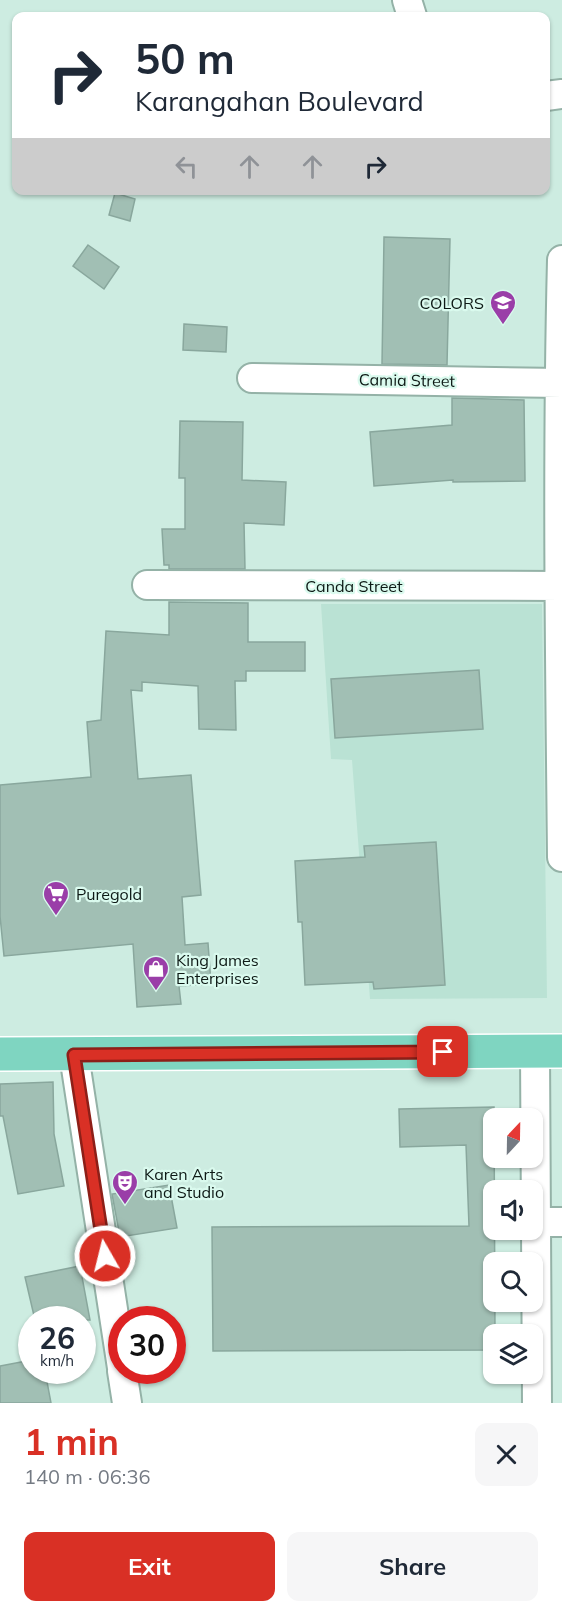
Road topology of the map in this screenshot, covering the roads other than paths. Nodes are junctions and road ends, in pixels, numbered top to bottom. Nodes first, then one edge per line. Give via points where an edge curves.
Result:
1 (562, 260) edge
2 (252, 378) dead end
3 (560, 383) edge
4 (147, 585) dead end
5 (560, 586) edge
6 (562, 786) edge
7 (562, 856) edge
8 (549, 1051) edge
9 (0, 1054) edge
10 (74, 1055) junction
11 (549, 1222) edge
12 (112, 1306) edge
13 (124, 1384) edge
14 (127, 1403) edge
15 (537, 1403) edge

1 - 3 street
2 - 3 street, Camia Street
3 - 5 street
4 - 5 street, Canda Street
5 - 6 street
6 - 7 street
8 - 10 main road
8 - 11 street
9 - 10 main road
10 - 12 street
11 - 15 street
13 - 14 street

